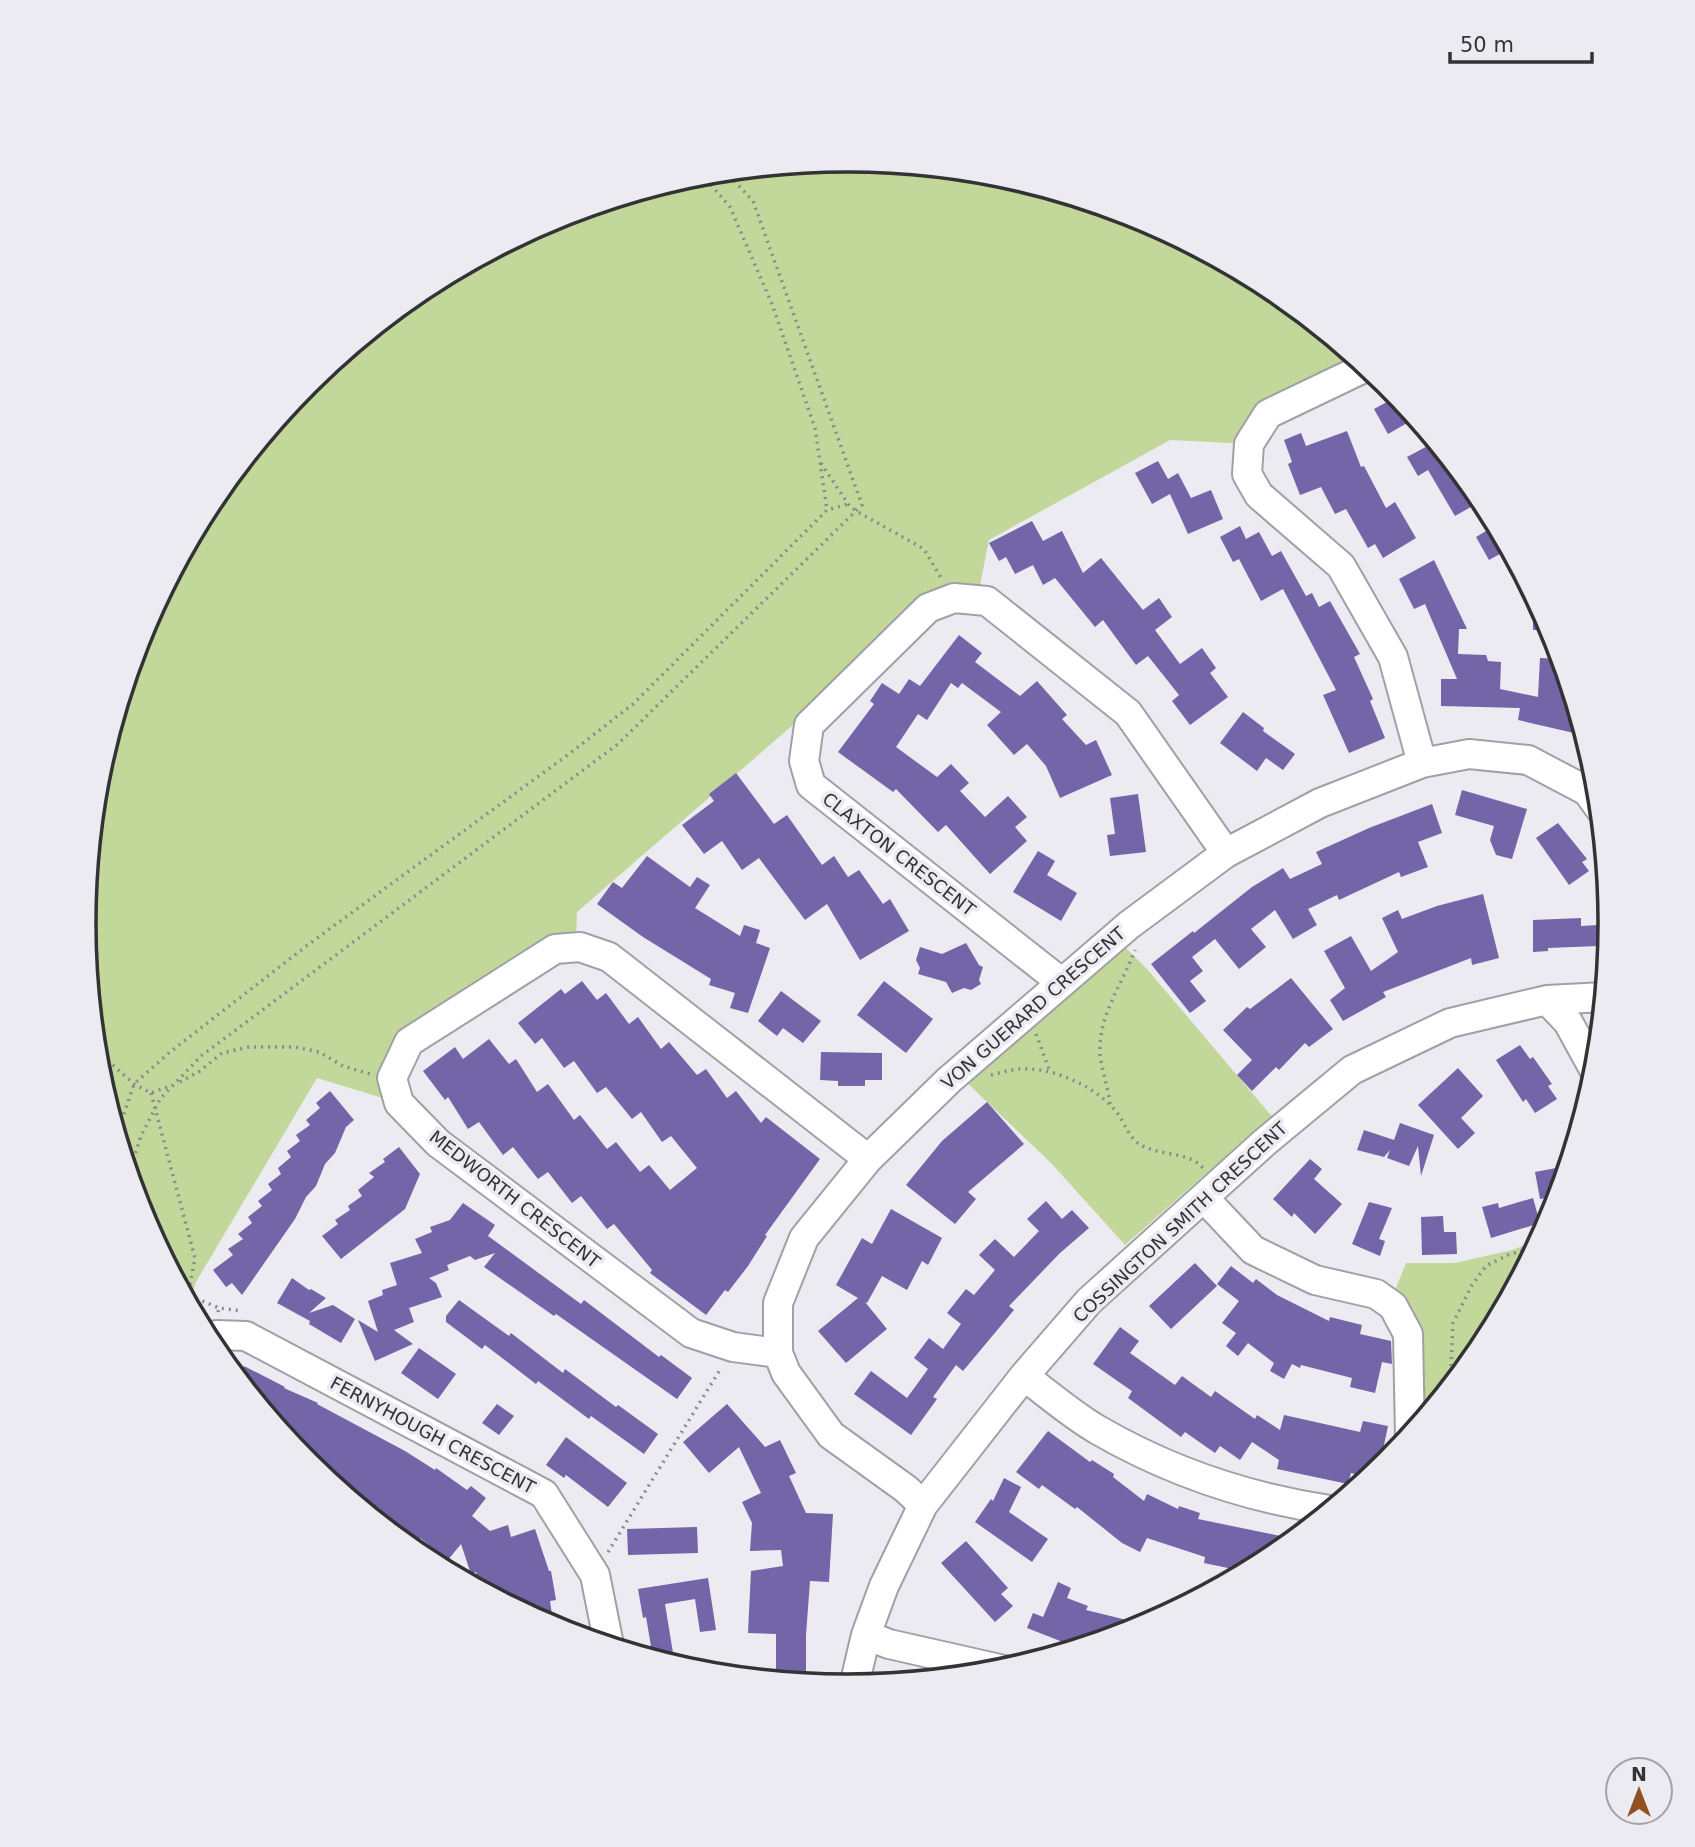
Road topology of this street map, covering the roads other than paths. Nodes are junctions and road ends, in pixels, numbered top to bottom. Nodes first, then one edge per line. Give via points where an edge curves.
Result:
1 (1356, 371) edge
2 (1422, 763) junction
3 (1586, 787) edge
4 (1226, 853) junction
5 (1061, 982) junction
6 (1594, 998) edge
7 (1547, 1000) junction
8 (1586, 1056) edge
9 (868, 1159) junction
10 (1205, 1185) junction
11 (219, 1335) edge
12 (778, 1353) junction
13 (1024, 1376) junction
14 (1410, 1421) edge
15 (923, 1505) junction
16 (1319, 1508) edge
17 (866, 1634) junction
18 (607, 1635) edge
19 (974, 1663) edge
20 (857, 1675) edge

1 - 2 street via 1268,414 1248,444 1247,474 1259,495 1341,566 1393,657
2 - 3 street, VON GUERARD CRESCENT via 1469,754 1528,760
2 - 4 street, VON GUERARD CRESCENT via 1320,803
4 - 5 street, VON GUERARD CRESCENT
4 - 5 street, CLAXTON CRESCENT via 1128,713 987,601 954,597 928,608 809,725 804,761 811,785
5 - 9 street, VON GUERARD CRESCENT
6 - 7 street, COSSINGTON SMITH CRESCENT
7 - 8 street via 1568,1022
7 - 10 street, COSSINGTON SMITH CRESCENT via 1450,1023 1352,1070
9 - 12 street, VON GUERARD CRESCENT via 804,1238 778,1303
9 - 12 street, MEDWORTH CRESCENT via 610,957 580,947 555,949 409,1042 393,1078 399,1103 438,1143 691,1334 733,1347
10 - 13 street, COSSINGTON SMITH CRESCENT via 1089,1301
10 - 14 street via 1254,1250 1315,1280 1376,1294 1393,1306 1408,1334
11 - 18 street, FERNYHOUGH CRESCENT via 246,1336 544,1494 595,1574
12 - 15 street, VON GUERARD CRESCENT via 786,1373 831,1434
13 - 15 street, COSSINGTON SMITH CRESCENT
13 - 16 street via 1097,1429 1188,1474
15 - 17 street, COSSINGTON SMITH CRESCENT
17 - 19 street via 889,1644
17 - 20 street, COSSINGTON SMITH CRESCENT

